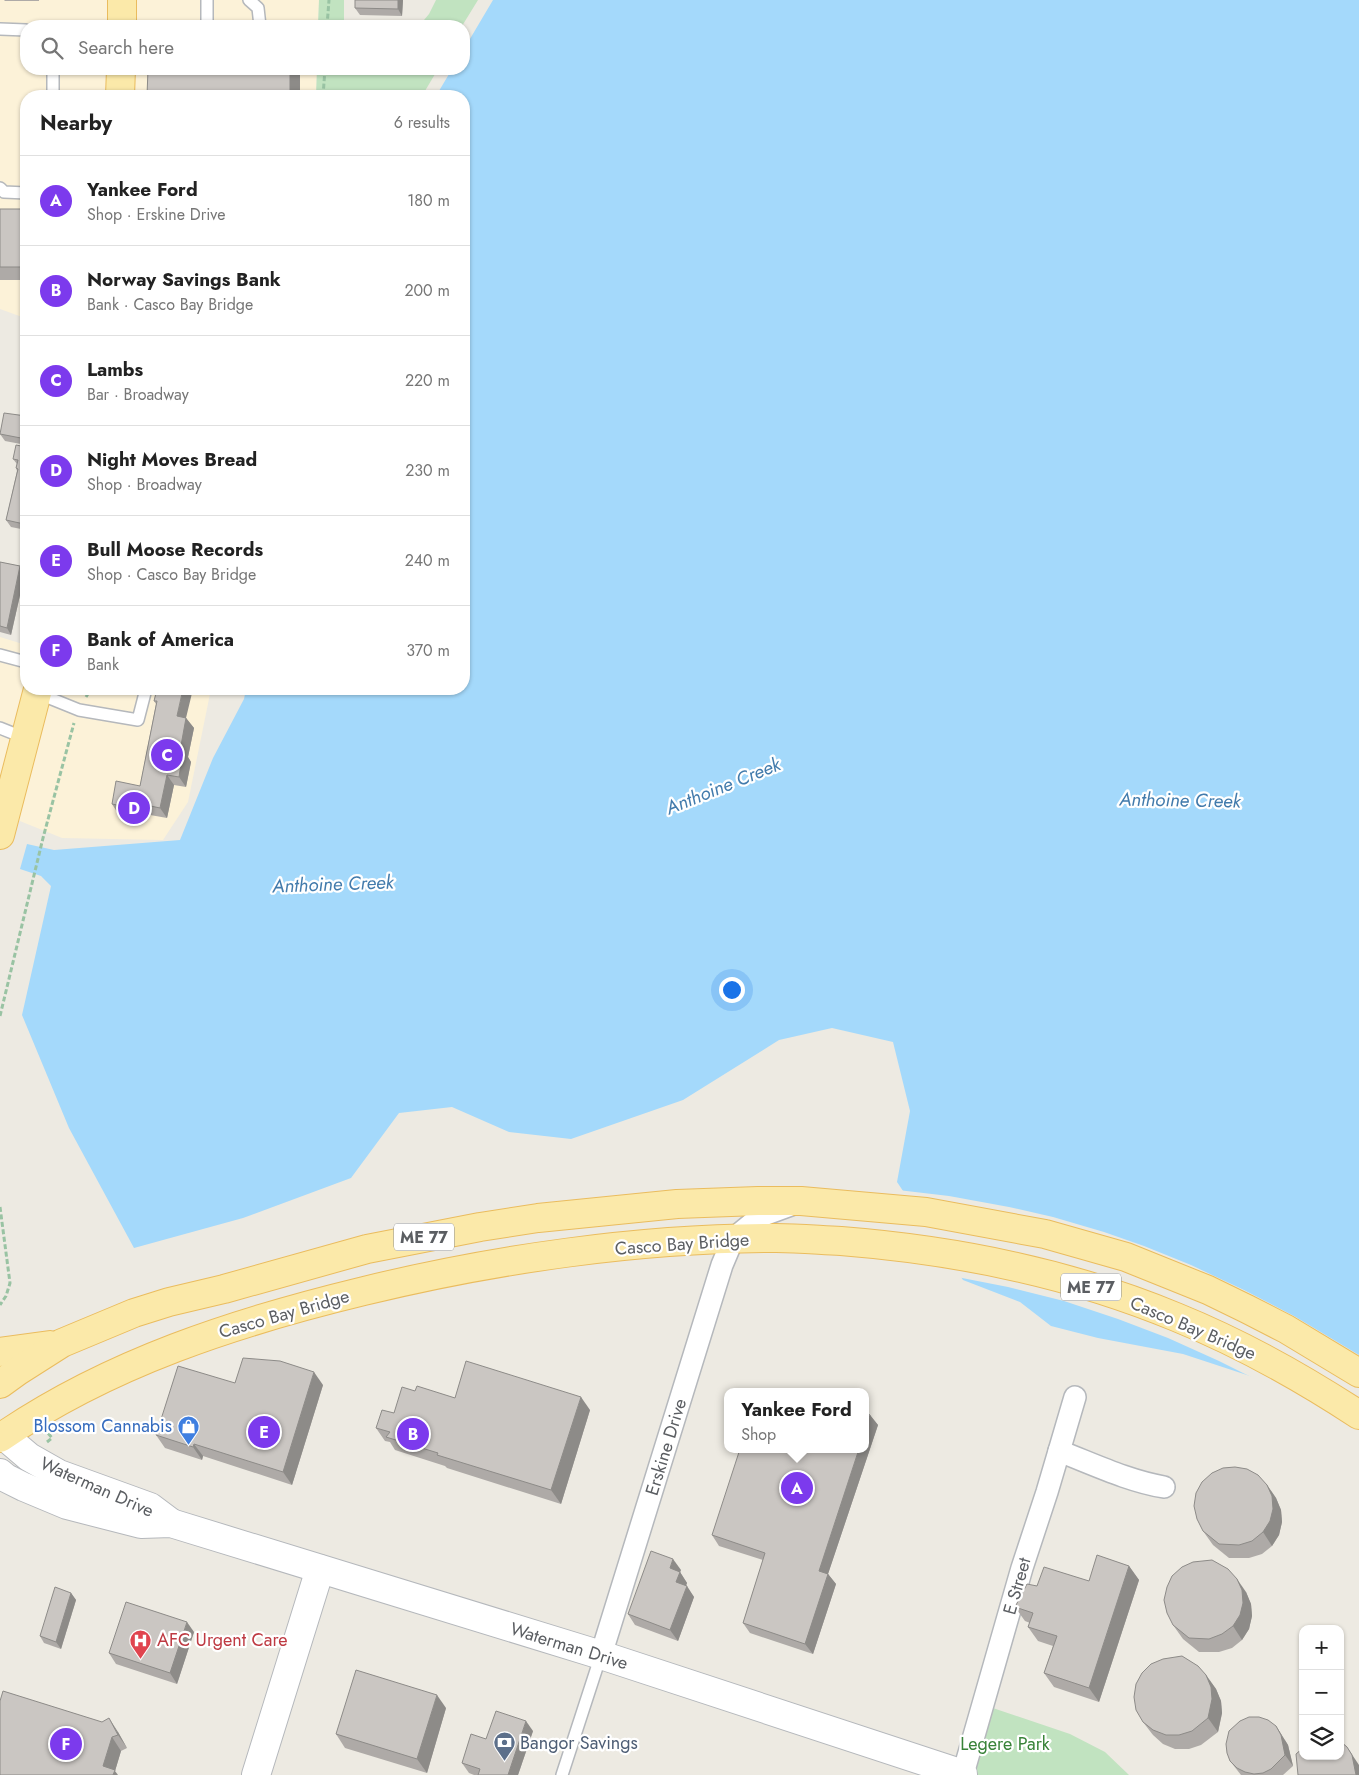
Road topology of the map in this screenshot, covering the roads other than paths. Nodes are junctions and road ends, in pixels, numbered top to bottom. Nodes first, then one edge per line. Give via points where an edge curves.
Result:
1 (122, 0) edge
2 (208, 0) edge
3 (249, 0) edge
4 (122, 20) edge
5 (207, 20) edge
6 (259, 20) edge
7 (0, 30) edge
8 (20, 30) edge
9 (53, 75) edge
10 (121, 75) edge
11 (53, 90) edge
12 (120, 90) edge
13 (0, 188) edge
14 (20, 193) edge
15 (0, 655) edge
16 (20, 660) edge
17 (36, 695) edge
18 (46, 695) edge
19 (144, 695) edge
20 (0, 728) edge
21 (25, 738) junction
22 (0, 835) edge
23 (801, 1201) junction
24 (733, 1239) junction
25 (62, 1343) junction
26 (0, 1352) edge
27 (1359, 1373) edge
28 (0, 1384) edge
29 (1075, 1397) dead end
30 (1359, 1415) edge
31 (1, 1435) edge
32 (1059, 1451) junction
33 (0, 1474) edge
34 (1164, 1487) dead end
35 (171, 1523) junction
36 (320, 1569) junction
37 (601, 1655) junction
38 (256, 1775) edge
39 (562, 1775) edge
40 (964, 1775) edge

1 - 4 main road
2 - 5 lane
3 - 6 lane via 258,8
7 - 8 lane
9 - 11 lane
10 - 12 main road
13 - 14 lane via 4,192
15 - 16 lane
17 - 21 main road
18 - 19 lane via 79,710 138,720
20 - 21 lane
21 - 22 main road
23 - 24 street via 761,1216
23 - 25 main road, Casco Bay Bridge / ME 77 via 677,1204 480,1227 366,1249 169,1302
23 - 27 main road, Casco Bay Bridge / ME 77 via 926,1212 985,1222 1045,1234 1126,1257 1247,1309
24 - 30 main road, Casco Bay Bridge / ME 77 via 797,1238 893,1245 1007,1265 1092,1287 1176,1317 1256,1354
24 - 31 main road, Casco Bay Bridge / ME 77 via 654,1243 556,1255 402,1282 328,1300 230,1329 119,1370 70,1394
24 - 37 street, Erskine Drive via 722,1265
25 - 26 main road
25 - 28 main road, Casco Bay Bridge / ME 77
29 - 32 street, E Street
31 - 35 street, Waterman Drive via 29,1457 59,1474 150,1507
32 - 34 street via 1118,1474
32 - 40 street, E Street via 1022,1568
33 - 35 street, Waterman Drive via 67,1505 141,1524
35 - 36 street, Waterman Drive
36 - 37 street, Waterman Drive
36 - 38 street
37 - 39 lane
37 - 40 street, Waterman Drive

